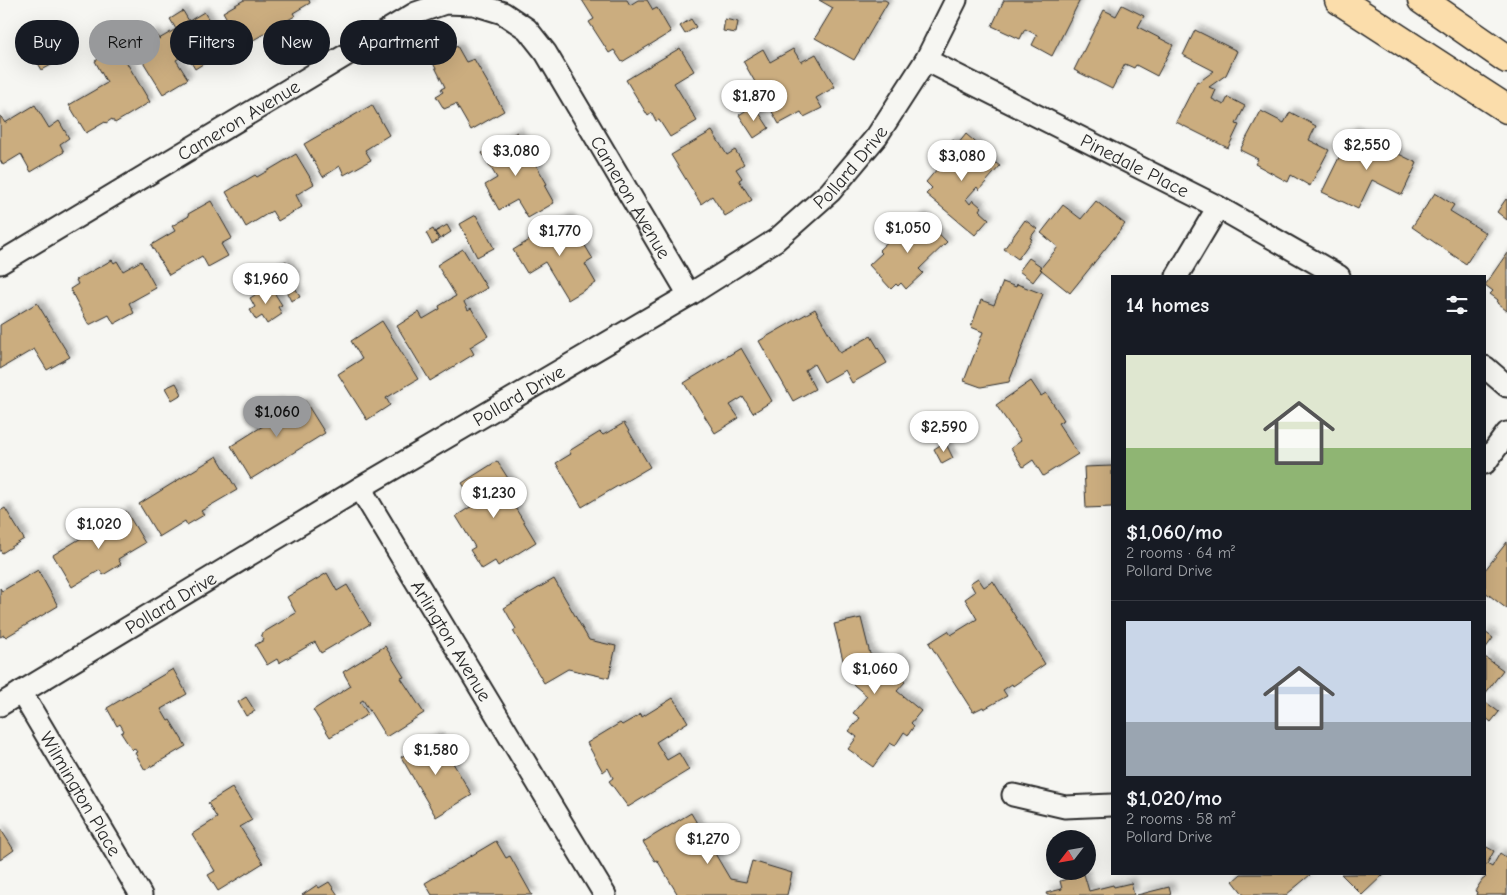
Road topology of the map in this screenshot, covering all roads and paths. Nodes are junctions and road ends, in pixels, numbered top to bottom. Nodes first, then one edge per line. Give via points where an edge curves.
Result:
1 (956, 0) edge
2 (1338, 0) edge
3 (1422, 0) edge
4 (1507, 59) edge
5 (926, 60) junction
6 (1507, 109) edge
7 (1218, 207) junction
8 (0, 263) edge
9 (1177, 275) edge
10 (1337, 275) edge
11 (689, 295) junction
12 (1486, 368) edge
13 (1507, 386) edge
14 (1507, 433) edge
15 (1486, 462) edge
16 (360, 488) junction
17 (21, 692) junction
18 (0, 705) edge
19 (1012, 795) dead end
20 (1111, 805) edge
21 (141, 895) edge
22 (605, 895) edge

1 - 5 street, Pollard Drive
2 - 6 highway
3 - 4 highway
5 - 7 street, Pinedale Place
5 - 11 street, Pollard Drive via 877,136 830,192 776,240
7 - 9 street
7 - 10 street, Pinedale Place
8 - 11 street, Cameron Avenue via 416,13 445,4 474,4 503,13 527,29 546,52
11 - 16 street, Pollard Drive
12 - 13 street
14 - 15 street
16 - 17 street, Pollard Drive
16 - 22 street, Arlington Avenue
17 - 18 street, Pollard Drive
17 - 21 street, Wilmington Place
19 - 20 street via 1065,807

